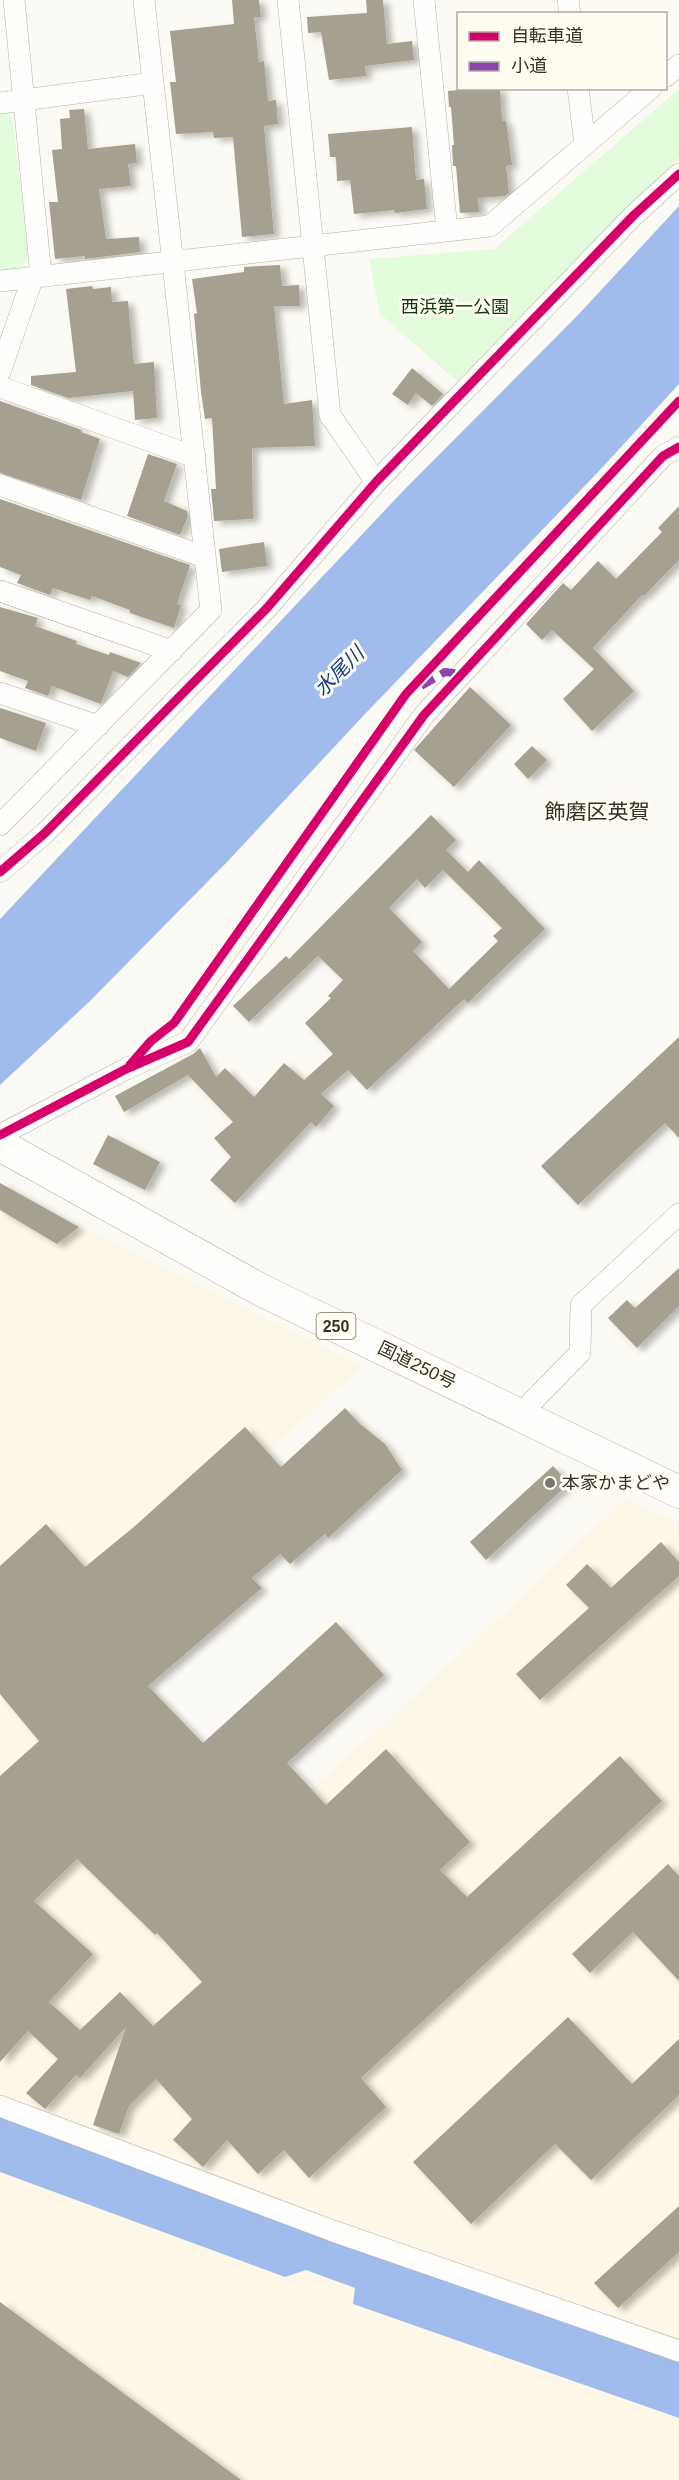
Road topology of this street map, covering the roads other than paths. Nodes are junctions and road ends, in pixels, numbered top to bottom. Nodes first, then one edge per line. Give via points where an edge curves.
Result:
1 (14, 0) edge
2 (144, 0) edge
3 (288, 0) edge
4 (424, 0) edge
5 (679, 65) edge
6 (667, 75) edge
7 (153, 83) junction
8 (578, 90) edge
9 (649, 90) edge
10 (24, 101) junction
11 (0, 103) edge
12 (585, 144) junction
13 (679, 174) edge
14 (447, 230) junction
15 (314, 245) junction
16 (174, 262) junction
17 (37, 277) junction
18 (0, 281) edge
19 (0, 372) edge
20 (0, 387) edge
21 (679, 447) edge
22 (195, 457) junction
23 (376, 482) junction
24 (0, 484) edge
25 (206, 557) junction
26 (0, 591) edge
27 (171, 651) junction
28 (0, 693) edge
29 (98, 726) junction
30 (9, 803) edge
31 (0, 825) edge
32 (0, 872) edge
33 (0, 1135) edge
34 (0, 1145) edge
35 (679, 1214) edge
36 (519, 1415) junction
37 (679, 1492) edge
38 (0, 2106) edge
39 (679, 2351) edge

1 - 10 street
2 - 7 street
3 - 15 street
4 - 14 street
5 - 6 street
7 - 10 street
7 - 16 street
8 - 12 street
9 - 12 street
10 - 11 street
10 - 17 street
12 - 14 street via 490,226
13 - 23 street via 634,214
14 - 15 street
15 - 16 street
15 - 23 street via 330,415
16 - 17 street
16 - 22 street
17 - 18 street
17 - 19 street
20 - 22 street
21 - 33 street via 663,456 424,715 189,1042 126,1069
22 - 25 street
23 - 32 street via 267,608 45,833
24 - 25 street
25 - 27 street via 211,610
26 - 27 street
27 - 29 street
28 - 29 street
29 - 30 street
30 - 31 street
34 - 36 highway, 国道250号 / 250 via 261,1290
35 - 36 street via 581,1305 580,1353
36 - 37 highway, 国道250号 / 250
38 - 39 street via 333,2231

